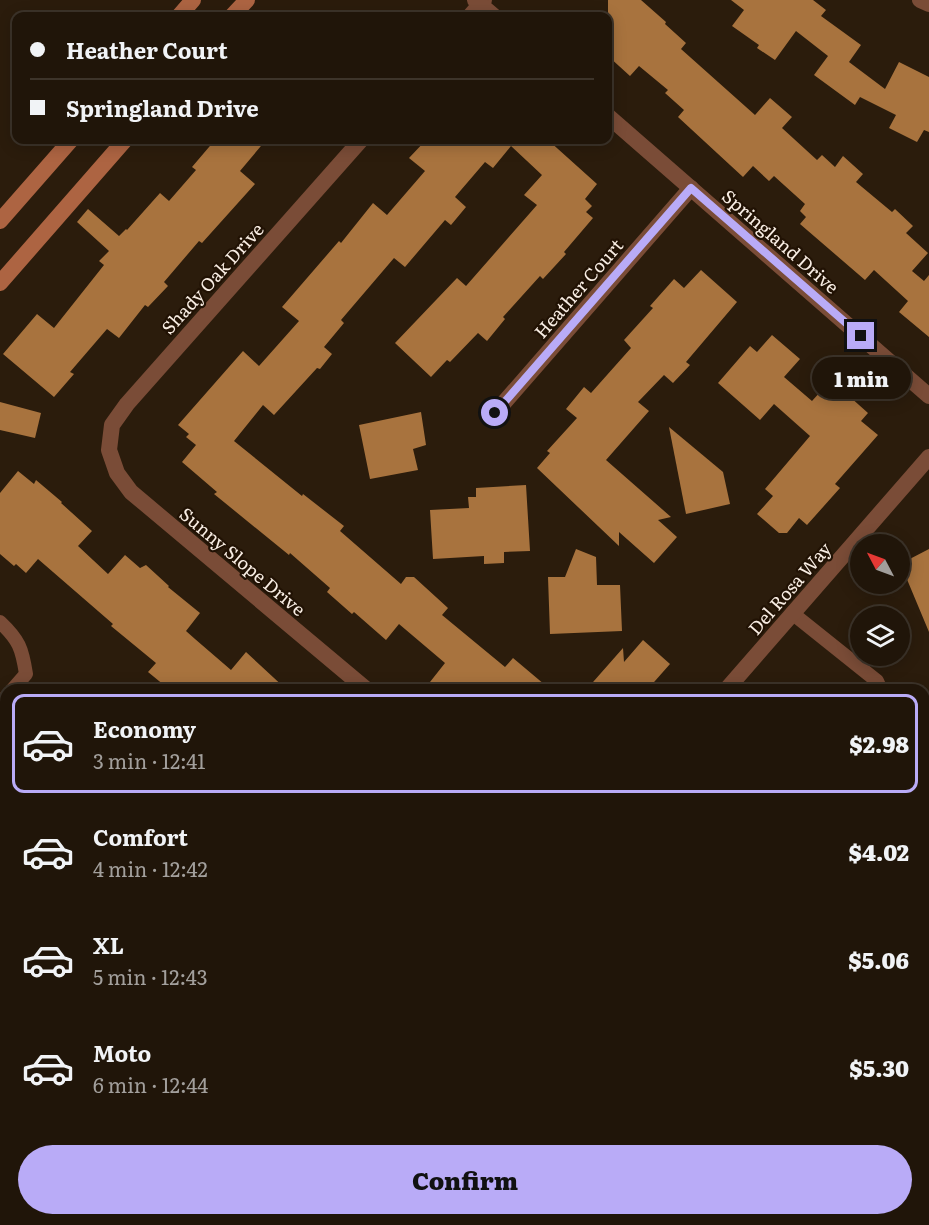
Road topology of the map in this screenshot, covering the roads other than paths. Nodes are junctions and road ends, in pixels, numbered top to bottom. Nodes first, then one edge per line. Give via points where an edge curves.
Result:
1 (193, 0) edge
2 (247, 0) edge
3 (920, 0) edge
4 (929, 4) edge
5 (182, 12) edge
6 (236, 12) edge
7 (612, 119) edge
8 (67, 144) edge
9 (122, 144) edge
10 (357, 144) edge
11 (691, 188) junction
12 (0, 221) edge
13 (0, 283) edge
14 (929, 396) edge
15 (495, 413) dead end
16 (109, 450) joint
17 (929, 457) edge
18 (792, 614) junction
19 (0, 622) edge
20 (17, 684) edge
21 (360, 684) edge
22 (731, 684) edge
23 (878, 684) edge

1 - 5 main road
2 - 6 main road
3 - 4 street
7 - 11 street, Springland Drive
8 - 12 main road
9 - 13 main road
10 - 16 street, Shady Oak Drive via 127,404 112,425
11 - 14 street, Springland Drive
11 - 15 street, Heather Court
16 - 21 street, Sunny Slope Drive via 117,473 131,492
17 - 18 street, Del Rosa Way
18 - 22 street, Del Rosa Way
18 - 23 lane
19 - 20 lane via 15,636 23,654 26,674

